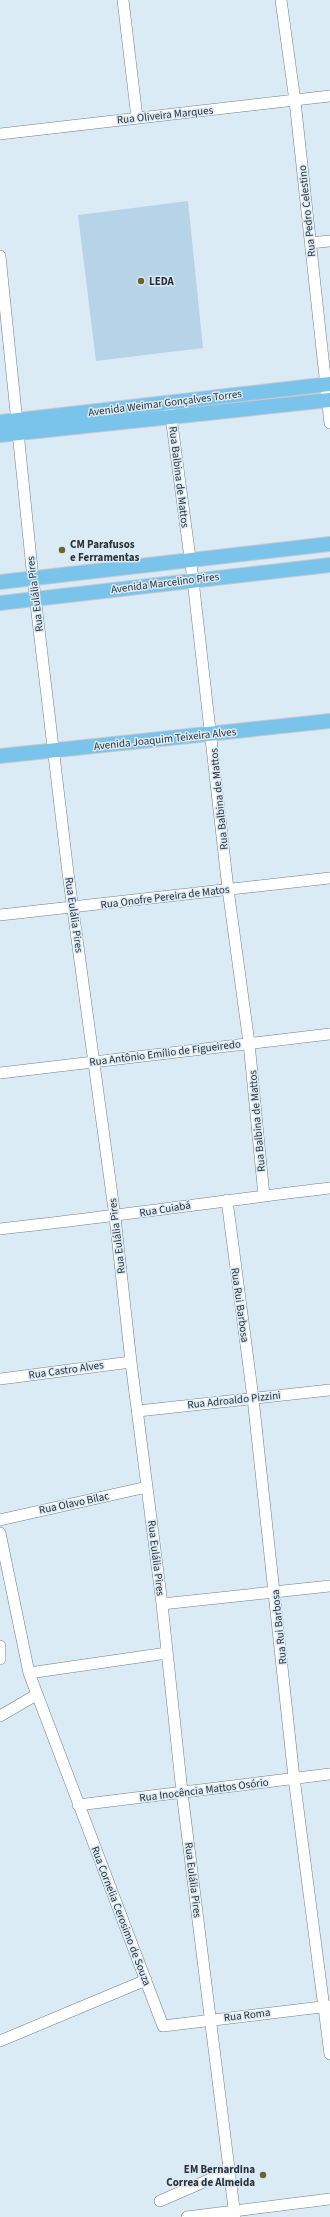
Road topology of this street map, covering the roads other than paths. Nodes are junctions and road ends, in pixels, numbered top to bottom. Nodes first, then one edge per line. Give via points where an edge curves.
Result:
1 (123, 0) edge
2 (281, 0) edge
3 (330, 96) edge
4 (295, 100) junction
5 (137, 118) junction
6 (0, 134) edge
7 (330, 241) edge
8 (310, 243) junction
9 (0, 256) edge
10 (2, 285) edge
11 (327, 384) edge
12 (329, 400) edge
13 (170, 409) junction
14 (0, 422) edge
15 (330, 423) edge
16 (17, 426) junction
17 (0, 435) edge
18 (330, 544) edge
19 (190, 560) junction
20 (330, 565) edge
21 (33, 579) junction
22 (193, 580) junction
23 (0, 582) edge
24 (36, 599) junction
25 (0, 604) edge
26 (330, 720) edge
27 (211, 733) junction
28 (54, 751) junction
29 (0, 756) edge
30 (330, 878) edge
31 (228, 889) junction
32 (73, 907) junction
33 (0, 915) edge
34 (330, 1034) edge
35 (249, 1043) junction
36 (95, 1061) junction
37 (0, 1073) edge
38 (330, 1188) edge
39 (264, 1196) junction
40 (226, 1200) junction
41 (115, 1217) junction
42 (0, 1229) edge
43 (131, 1362) junction
44 (0, 1379) edge
45 (330, 1390) edge
46 (253, 1398) junction
47 (138, 1411) junction
48 (147, 1487) junction
49 (0, 1520) edge
50 (0, 1533) edge
51 (330, 1586) edge
52 (275, 1592) junction
53 (162, 1604) junction
54 (0, 1646) edge
55 (167, 1653) junction
56 (0, 1659) edge
57 (29, 1673) junction
58 (36, 1695) junction
59 (0, 1716) edge
60 (330, 1774) edge
61 (294, 1778) junction
62 (182, 1792) junction
63 (78, 1805) junction
64 (146, 1980) junction
65 (327, 2006) edge
66 (210, 2020) junction
67 (164, 2026) joint
68 (0, 2041) edge
69 (330, 2054) edge
70 (230, 2171) junction
71 (330, 2199) edge
72 (160, 2201) dead end
73 (235, 2214) edge
74 (187, 2217) edge

1 - 5 street
2 - 4 street, Rua Pedro Celestino
3 - 4 street, Rua Oliveira Marques
4 - 5 street, Rua Oliveira Marques
4 - 8 street, Rua Pedro Celestino
5 - 6 street, Rua Oliveira Marques
7 - 8 street
8 - 11 street, Rua Pedro Celestino
9 - 10 street, Rua Eulália Pires
10 - 16 street, Rua Eulália Pires
11 - 12 street, Rua Pedro Celestino
11 - 13 main road, Avenida Weimar Gonçalves Torres
12 - 13 main road, Avenida Weimar Gonçalves Torres
12 - 15 street, Rua Pedro Celestino
13 - 16 main road, Avenida Weimar Gonçalves Torres
13 - 19 street, Rua Balbina de Mattos
14 - 16 main road, Avenida Weimar Gonçalves Torres
16 - 17 main road, Avenida Weimar Gonçalves Torres
16 - 21 street, Rua Eulália Pires
18 - 19 main road, Avenida Marcelino Pires
19 - 21 main road, Avenida Marcelino Pires
19 - 22 street, Rua Balbina de Mattos
20 - 22 main road, Avenida Marcelino Pires
21 - 23 main road, Avenida Marcelino Pires
21 - 24 street, Rua Eulália Pires
22 - 24 main road, Avenida Marcelino Pires
22 - 27 street, Rua Balbina de Mattos
24 - 25 main road, Avenida Marcelino Pires
24 - 28 street, Rua Eulália Pires
26 - 27 main road, Avenida Joaquim Teixeira Alves
27 - 28 main road, Avenida Joaquim Teixeira Alves
27 - 31 street, Rua Balbina de Mattos
28 - 29 main road, Avenida Joaquim Teixeira Alves
28 - 32 street, Rua Eulália Pires
30 - 31 street, Rua Onofre Pereira de Matos
31 - 32 street, Rua Onofre Pereira de Matos
31 - 35 street, Rua Balbina de Mattos
32 - 33 street, Rua Onofre Pereira de Matos
32 - 36 street, Rua Eulália Pires
34 - 35 street, Rua Antônio Emílio de Figueiredo
35 - 36 street, Rua Antônio Emílio de Figueiredo
35 - 39 street, Rua Balbina de Mattos
36 - 37 street, Rua Antônio Emílio de Figueiredo
36 - 41 street, Rua Eulália Pires
38 - 39 street, Rua Cuiabá
39 - 40 street, Rua Cuiabá
40 - 41 street, Rua Cuiabá
40 - 46 street, Rua Rui Barbosa
41 - 42 street, Rua Cuiabá
41 - 43 street, Rua Eulália Pires
43 - 44 street, Rua Castro Alves
43 - 47 street, Rua Eulália Pires
45 - 46 street, Rua Adroaldo Pizzini
46 - 47 street, Rua Adroaldo Pizzini
46 - 52 street, Rua Rui Barbosa
47 - 48 street, Rua Eulália Pires
48 - 49 street, Rua Olavo Bilac
48 - 53 street, Rua Eulália Pires
50 - 57 street, Rua Cornelia Cerosimo de Souza
51 - 52 street
52 - 53 street
52 - 61 street, Rua Rui Barbosa
53 - 55 street, Rua Eulália Pires
54 - 56 street
55 - 57 street
55 - 62 street, Rua Eulália Pires
57 - 58 street, Rua Cornelia Cerosimo de Souza
58 - 59 street
58 - 63 street, Rua Cornelia Cerosimo de Souza
60 - 61 street, Rua Inocência Mattos Osório
61 - 62 street, Rua Inocência Mattos Osório
61 - 65 street, Rua Rui Barbosa
62 - 63 street, Rua Inocência Mattos Osório
62 - 66 street, Rua Eulália Pires
63 - 64 street, Rua Cornelia Cerosimo de Souza
64 - 67 street, Rua Cornelia Cerosimo de Souza
64 - 68 street
65 - 66 street, Rua Roma
65 - 69 street, Rua Rui Barbosa
66 - 67 street, Rua Roma
66 - 70 street, Rua Eulália Pires
70 - 72 street
70 - 73 street, Rua Eulália Pires
71 - 73 street
73 - 74 street

